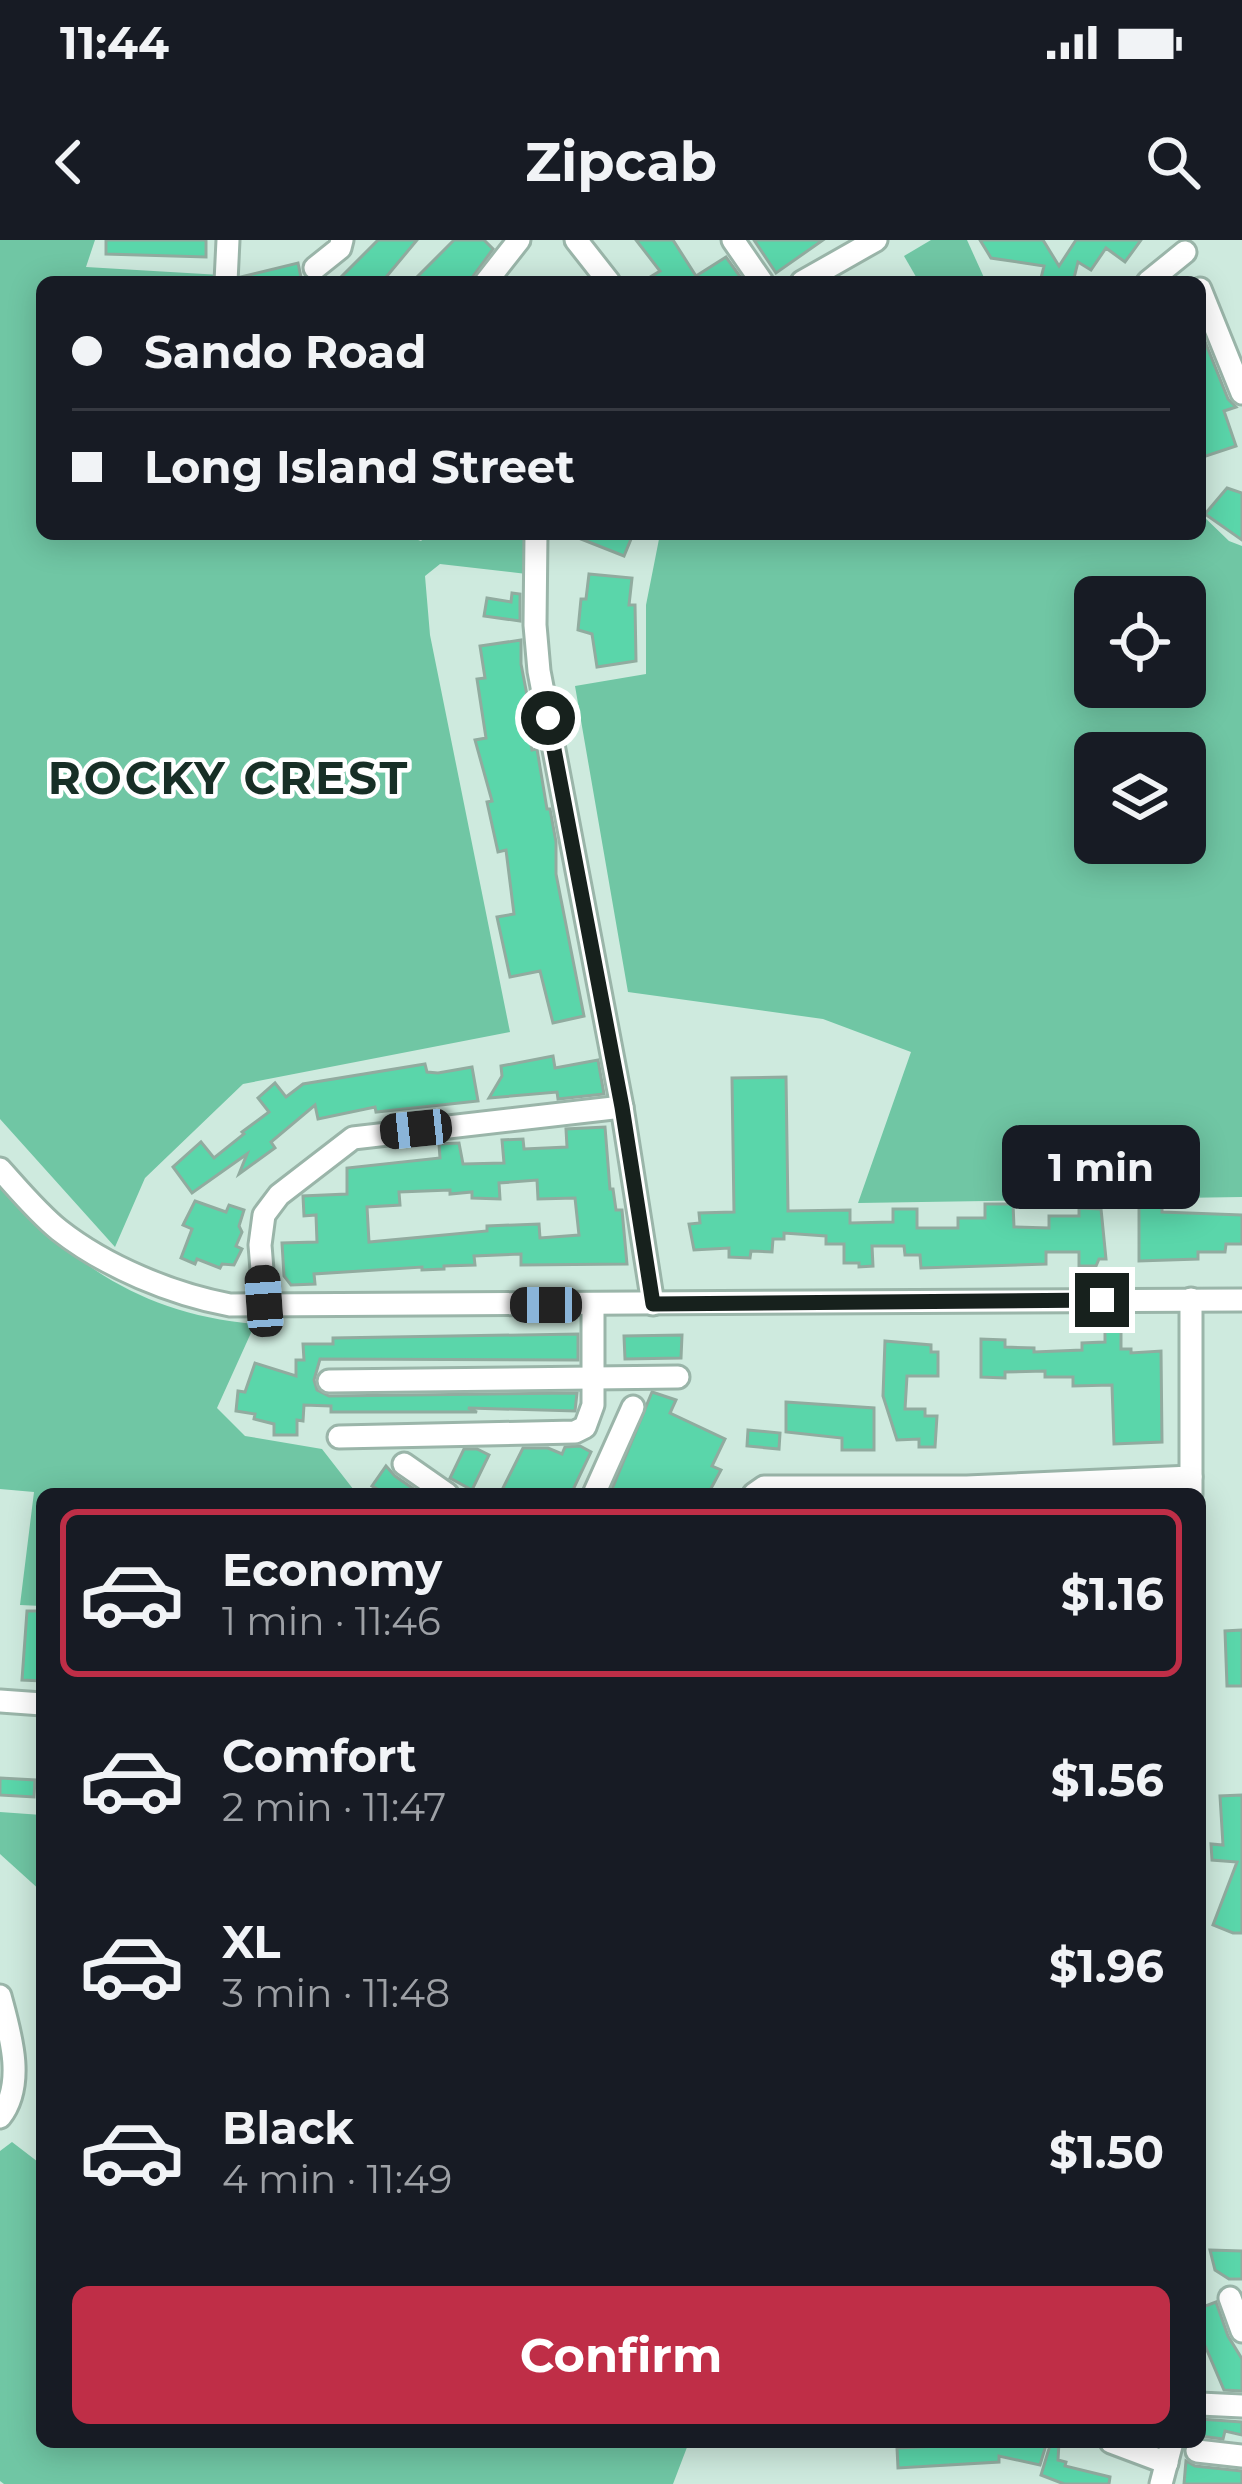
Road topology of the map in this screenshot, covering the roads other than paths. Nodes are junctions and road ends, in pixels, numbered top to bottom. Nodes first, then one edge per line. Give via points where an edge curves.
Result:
1 (228, 240) edge
2 (342, 240) edge
3 (519, 240) edge
4 (576, 240) edge
5 (733, 240) edge
6 (876, 240) edge
7 (1183, 246) edge
8 (834, 250) edge
9 (315, 268) dead end
10 (226, 276) edge
11 (491, 276) edge
12 (604, 276) edge
13 (758, 276) edge
14 (808, 276) edge
15 (1154, 276) edge
16 (1195, 276) edge
17 (1206, 303) edge
18 (1242, 394) edge
19 (536, 540) edge
20 (622, 1107) junction
21 (0, 1169) edge
22 (1191, 1299) junction
23 (1242, 1300) edge
24 (593, 1304) junction
25 (653, 1304) junction
26 (266, 1307) junction
27 (592, 1377) junction
28 (678, 1377) dead end
29 (329, 1381) dead end
30 (633, 1407) dead end
31 (338, 1437) dead end
32 (404, 1464) dead end
33 (1191, 1486) edge
34 (438, 1488) edge
35 (597, 1488) edge
36 (762, 1488) edge
37 (845, 1488) edge
38 (1101, 1488) edge
39 (0, 1701) edge
40 (36, 1704) edge
41 (0, 1996) edge
42 (0, 2117) edge
43 (1230, 2298) dead end
44 (1242, 2331) edge
45 (1206, 2404) edge
46 (1242, 2406) edge
47 (1127, 2448) edge
48 (1197, 2451) dead end
49 (1242, 2456) edge
50 (1167, 2463) edge

1 - 10 street
2 - 9 street
3 - 11 street
4 - 12 street
5 - 13 street
6 - 8 street
7 - 15 street
7 - 16 street
8 - 14 street
17 - 18 street
19 - 20 street via 539,671
20 - 25 street
20 - 26 street via 353,1138 264,1215
21 - 26 street via 84,1248 201,1300
22 - 23 street
22 - 25 street
22 - 33 street
24 - 25 street
24 - 26 street
24 - 27 street
27 - 28 street
27 - 29 street
27 - 31 street via 591,1416 575,1432
30 - 35 street
32 - 34 street
33 - 38 street
36 - 37 street
39 - 40 street
41 - 42 street via 15,2073
43 - 44 street
45 - 46 street
47 - 50 street
48 - 49 street

